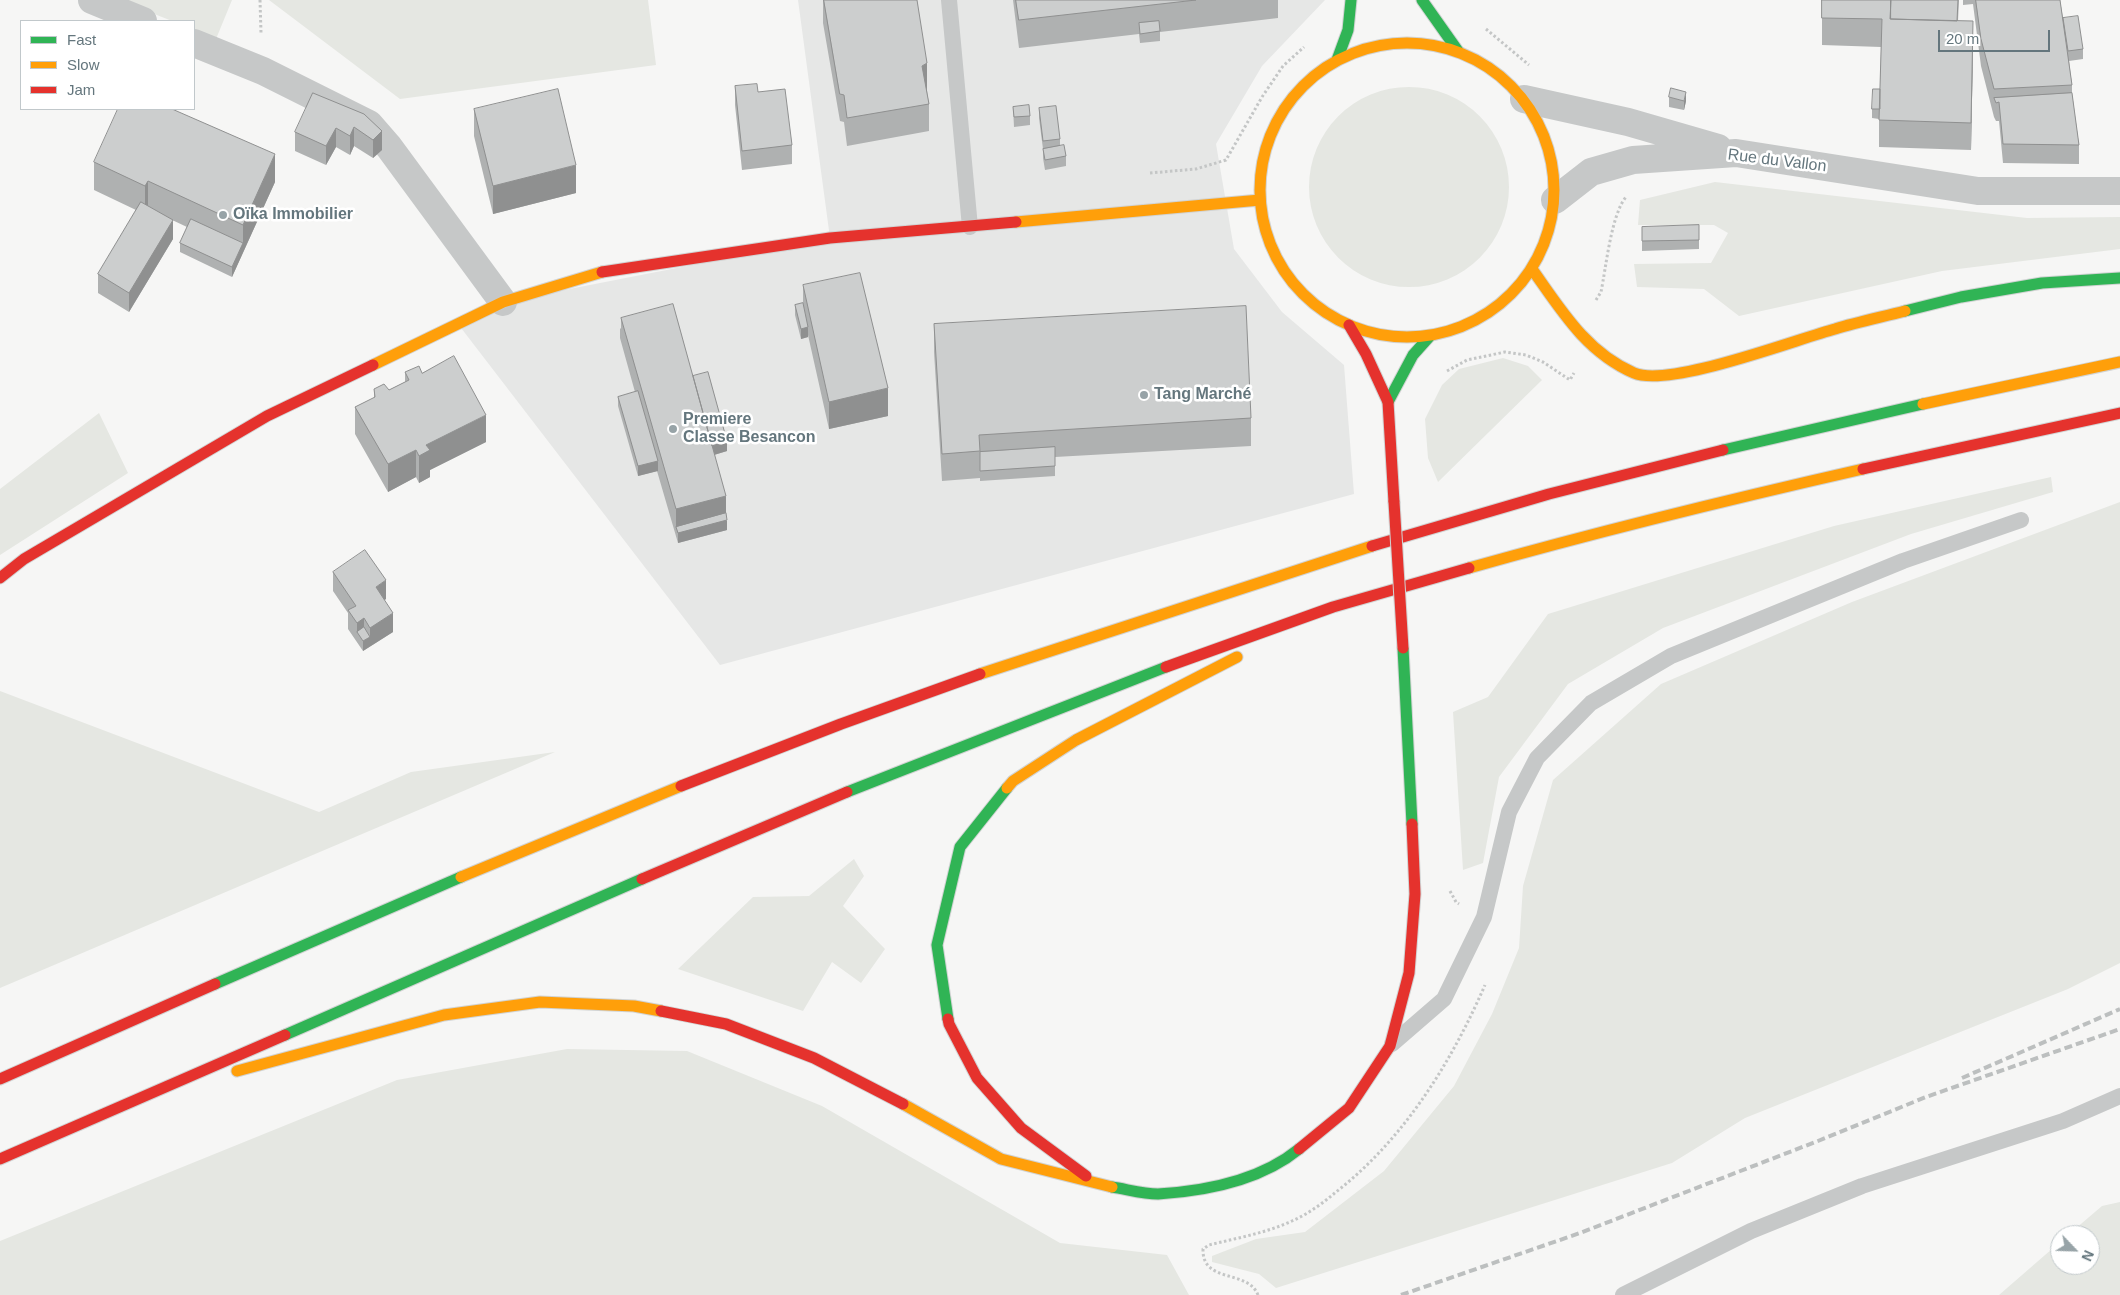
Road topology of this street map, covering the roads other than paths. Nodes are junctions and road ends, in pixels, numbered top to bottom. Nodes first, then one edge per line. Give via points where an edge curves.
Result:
1 (92, 0) edge
2 (949, 0) edge
3 (1351, 0) edge
4 (1422, 0) edge
5 (141, 20) edge
6 (195, 42) edge
7 (1458, 51) junction
8 (1337, 60) junction
9 (1524, 99) junction
10 (1736, 153) junction
11 (2120, 191) edge
12 (1260, 200) junction
13 (1554, 200) junction
14 (970, 227) junction
15 (1532, 269) junction
16 (2120, 278) edge
17 (503, 302) junction
18 (1348, 326) junction
19 (1430, 336) junction
20 (2120, 362) edge
21 (1388, 402) junction
22 (2120, 413) edge
23 (2021, 520) dead end
24 (0, 578) edge
25 (1334, 607) junction
26 (1390, 1046) junction
27 (0, 1079) edge
28 (2120, 1096) edge
29 (141, 1098) junction
30 (0, 1160) edge
31 (1097, 1185) junction
32 (1623, 1295) edge

1 - 5 street
2 - 14 lane
3 - 8 main road via 1348,30
4 - 7 main road
6 - 17 street via 263,71 369,124
7 - 8 main road via 1418,42 1397,42 1356,51
7 - 9 main road via 1494,70
8 - 12 main road via 1309,79 1287,104 1270,134 1262,166
9 - 10 street via 1628,122
9 - 13 main road via 1539,122 1548,146 1554,173
10 - 11 street, Rue du Vallon via 1978,191
10 - 13 street, Rue du Vallon via 1633,160 1591,172
12 - 14 main road
12 - 18 main road via 1268,239 1287,275 1314,304
13 - 15 main road via 1548,236
14 - 17 main road via 830,238 597,273
15 - 16 main road via 1576,331 1610,361 1636,374 1659,376 1695,371 1837,328 1961,297 2042,283
15 - 19 main road via 1505,301 1488,314 1464,326
17 - 24 main road via 267,416 24,559
18 - 19 main road via 1388,336
18 - 21 main road via 1366,354
19 - 21 main road via 1413,355
20 - 27 main road via 1851,421 1546,495 1317,563 1116,628 844,723 697,780 424,893
21 - 26 main road, bridge via 1409,736 1415,894 1409,974
22 - 25 main road via 1685,510
23 - 26 lane via 1903,561 1670,656 1591,703 1537,758 1509,812 1484,917 1444,999
25 - 29 main road via 1147,674 864,785
25 - 31 main road via 1076,740 1013,781 960,847 938,945 949,1024 977,1078 1021,1128
26 - 31 main road via 1349,1108 1283,1162 1223,1186 1156,1194
28 - 32 lane via 2063,1121 1853,1190 1751,1231
29 - 30 main road
29 - 31 main road via 444,1015 540,1002 634,1006 735,1027 814,1058 1001,1159

